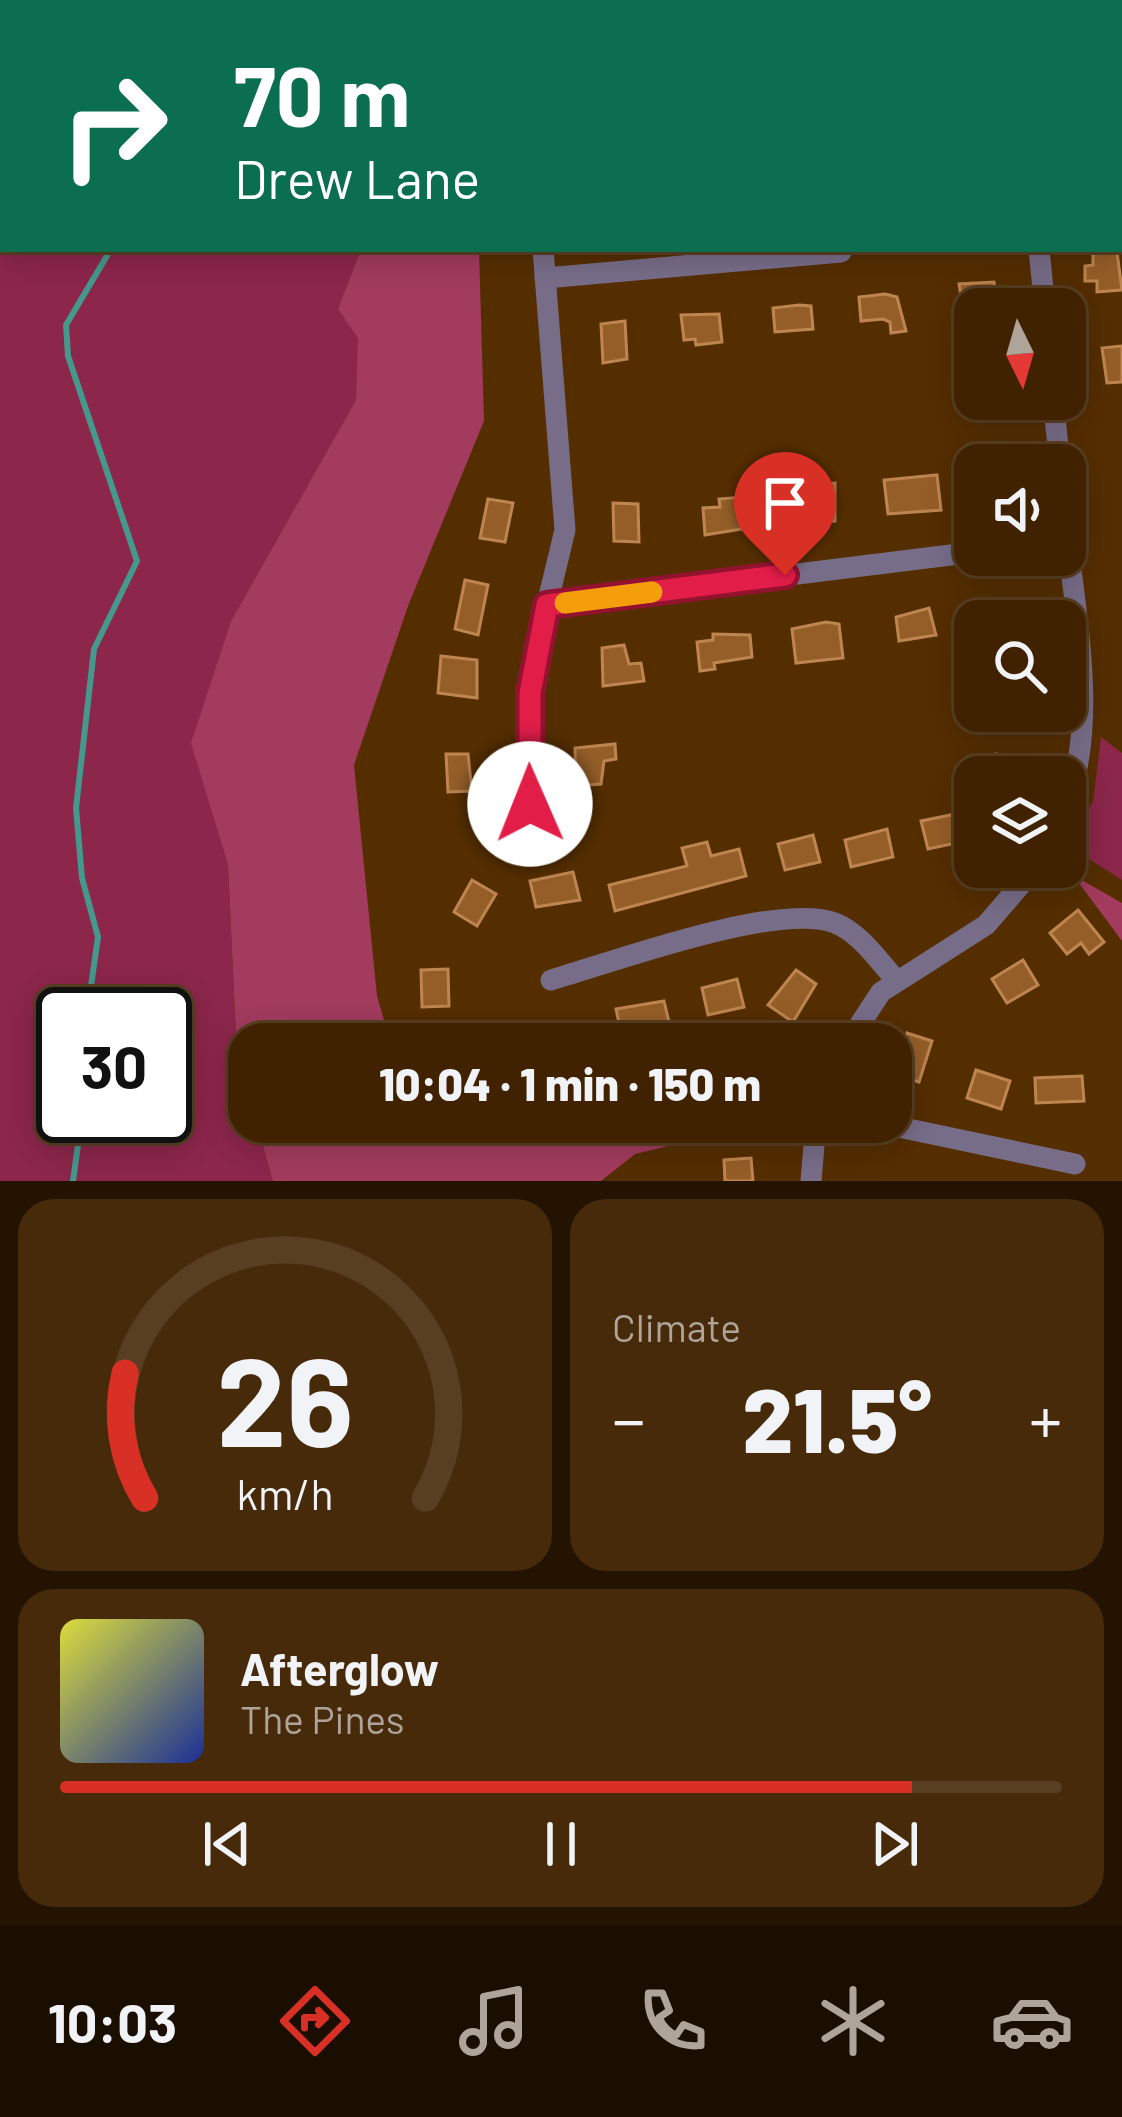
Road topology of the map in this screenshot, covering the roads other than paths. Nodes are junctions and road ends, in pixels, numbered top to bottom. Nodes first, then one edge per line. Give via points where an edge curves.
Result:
1 (543, 252) edge
2 (841, 252) dead end
3 (1039, 252) edge
4 (545, 278) junction
5 (1043, 288) edge
6 (954, 555) edge
7 (1070, 576) edge
8 (547, 605) junction
9 (1078, 756) edge
10 (530, 804) dead end
11 (1018, 888) edge
12 (551, 980) dead end
13 (896, 980) junction
14 (860, 1023) edge
15 (912, 1130) edge
16 (814, 1143) edge
17 (1075, 1164) dead end
18 (811, 1181) edge

1 - 4 street
2 - 4 street
3 - 5 street
4 - 8 street via 565,530
6 - 8 street
7 - 9 street via 1081,681
8 - 10 street via 532,667
11 - 13 street via 986,925
12 - 13 street via 771,919 809,918 861,940
13 - 14 street
15 - 17 street
16 - 18 street

